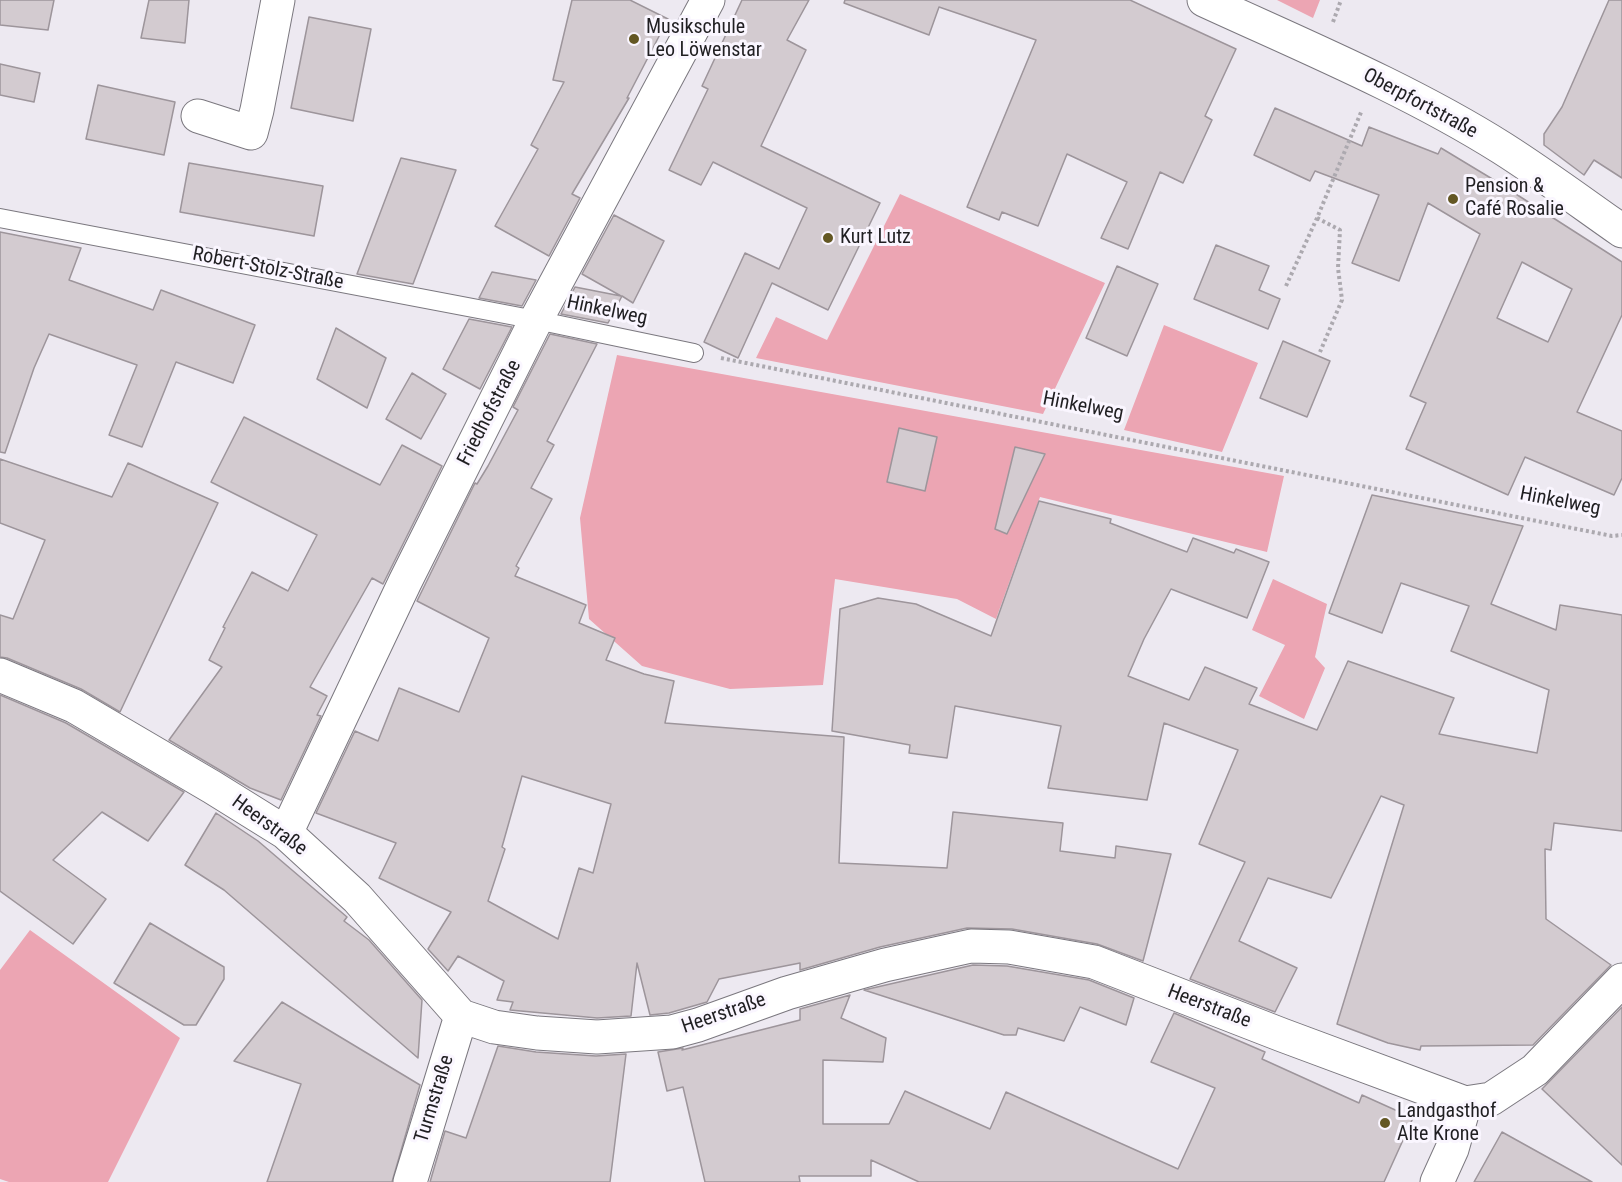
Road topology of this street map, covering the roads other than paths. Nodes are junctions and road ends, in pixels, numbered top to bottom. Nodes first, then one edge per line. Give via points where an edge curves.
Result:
1 (278, 0) edge
2 (708, 0) edge
3 (1204, 0) edge
4 (198, 116) dead end
5 (0, 218) edge
6 (1622, 231) edge
7 (536, 320) junction
8 (694, 353) road end
9 (0, 675) edge
10 (286, 833) junction
11 (1622, 980) edge
12 (461, 1016) junction
13 (1465, 1103) junction
14 (410, 1182) edge
15 (1437, 1182) edge

1 - 4 street via 251,133
2 - 7 street, Friedhofstraße
3 - 6 street, Oberpfortstraße via 1375,79 1502,148
5 - 7 lane, Robert-Stolz-Straße
7 - 8 lane, Hinkelweg
7 - 10 street, Friedhofstraße
9 - 10 street, Heerstraße via 74,706
10 - 12 street, Heerstraße via 357,898
11 - 13 street via 1535,1070 1491,1099
12 - 13 street, Heerstraße via 494,1027 537,1034 672,1032 885,965 971,946 1009,947 1094,962
12 - 14 street, Turmstraße
13 - 15 street via 1452,1149

